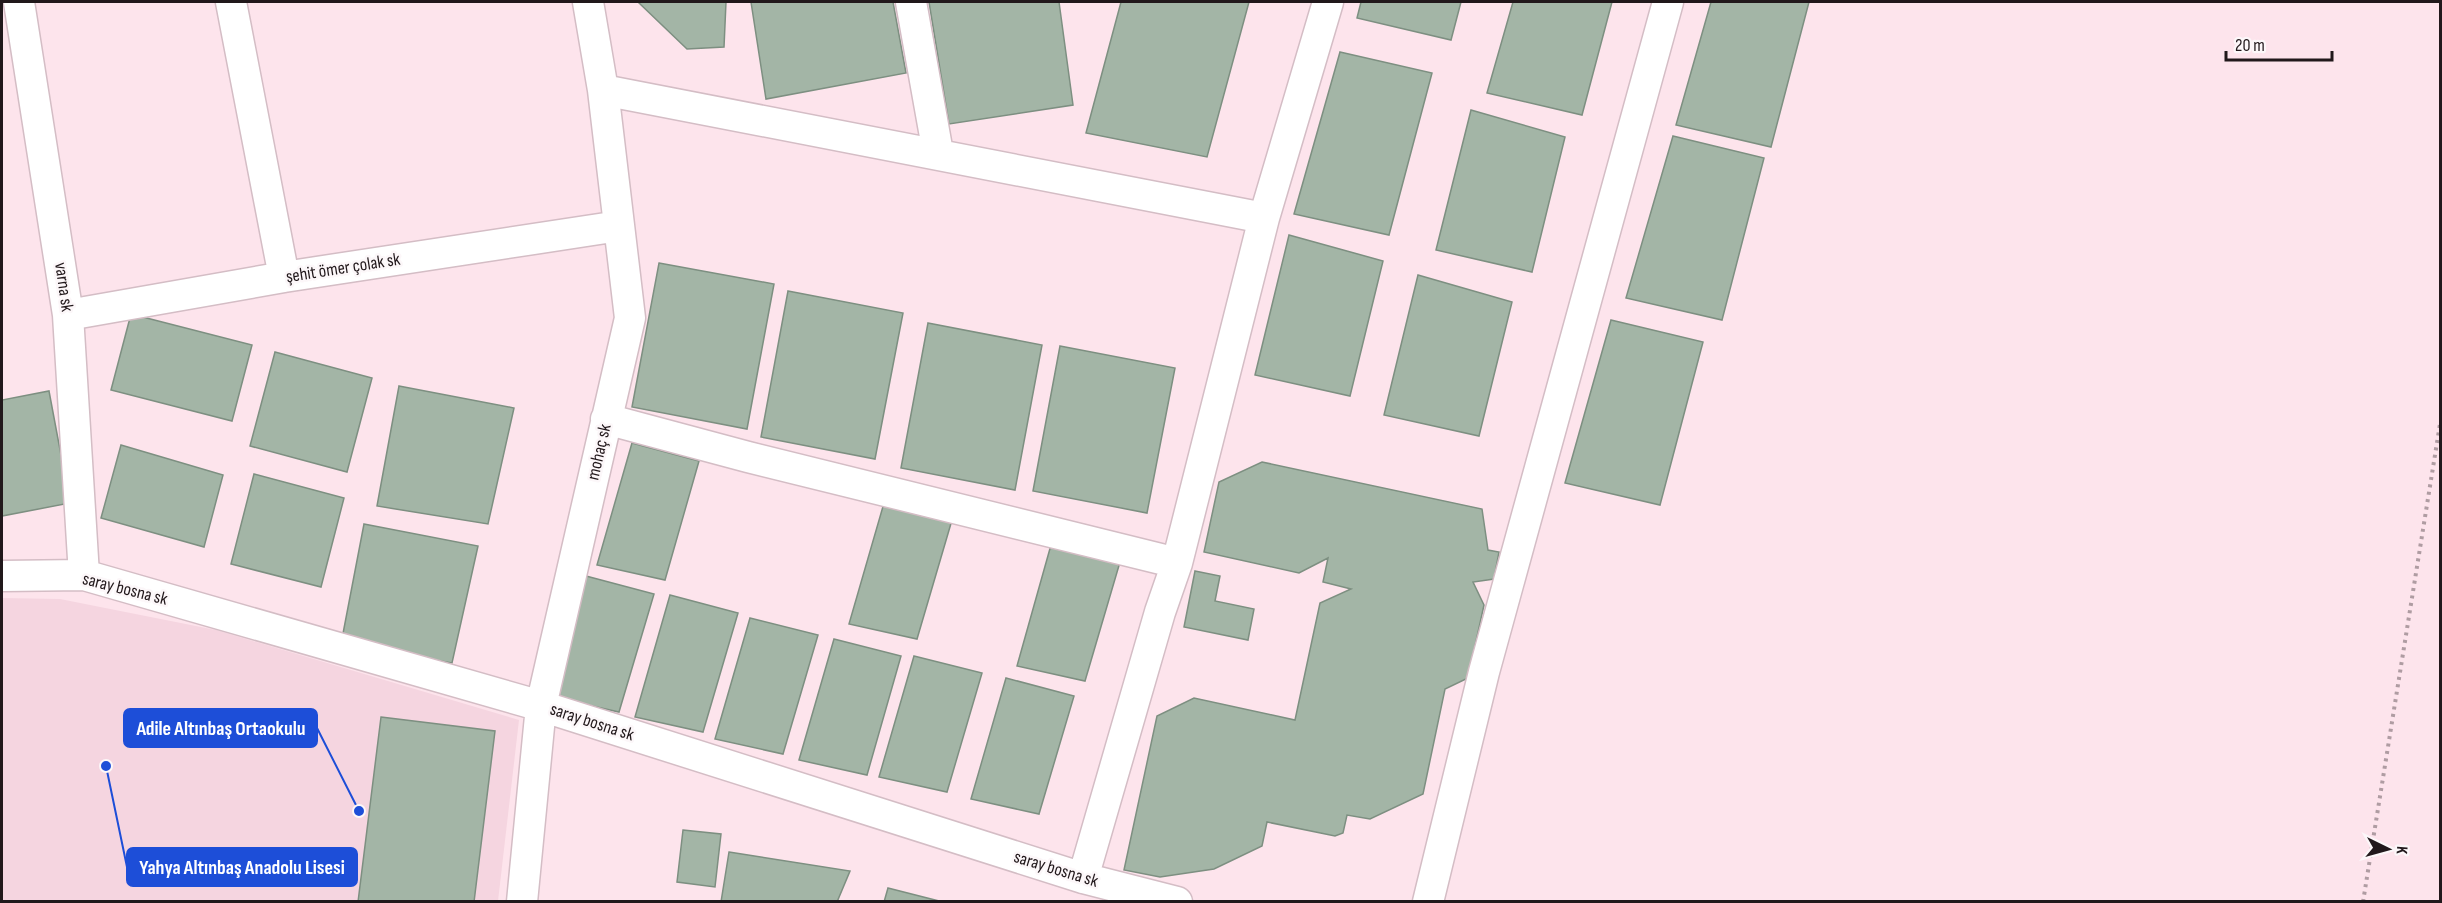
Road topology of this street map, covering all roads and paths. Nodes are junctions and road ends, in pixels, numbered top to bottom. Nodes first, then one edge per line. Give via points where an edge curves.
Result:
1 (19, 2) edge
2 (231, 2) edge
3 (588, 2) edge
4 (911, 2) edge
5 (1328, 2) edge
6 (1668, 2) edge
7 (603, 90) junction
8 (938, 153) junction
9 (1264, 218) junction
10 (619, 226) junction
11 (284, 277) junction
12 (68, 315) junction
13 (606, 419) junction
14 (2440, 424) edge
15 (1177, 563) junction
16 (84, 575) junction
17 (2, 576) edge
18 (541, 706) junction
19 (1083, 878) junction
20 (522, 902) edge
21 (1177, 902) edge
22 (1428, 902) edge
23 (2363, 902) edge

1 - 12 street, varna sk
2 - 11 street
3 - 7 street, mohaç sk
4 - 8 street
5 - 9 street
6 - 22 street via 1484,672
7 - 8 street
7 - 10 street, mohaç sk
8 - 9 street
9 - 15 street
10 - 11 street, şehit ömer çolak sk
10 - 13 street, mohaç sk via 630,318
11 - 12 street, şehit ömer çolak sk
12 - 16 street, varna sk
13 - 15 street
13 - 18 street, mohaç sk
14 - 23 path
15 - 19 street
16 - 17 street, saray bosna sk
16 - 18 street, saray bosna sk
18 - 19 street, saray bosna sk
18 - 20 street, mohaç sk
19 - 21 street, saray bosna sk

